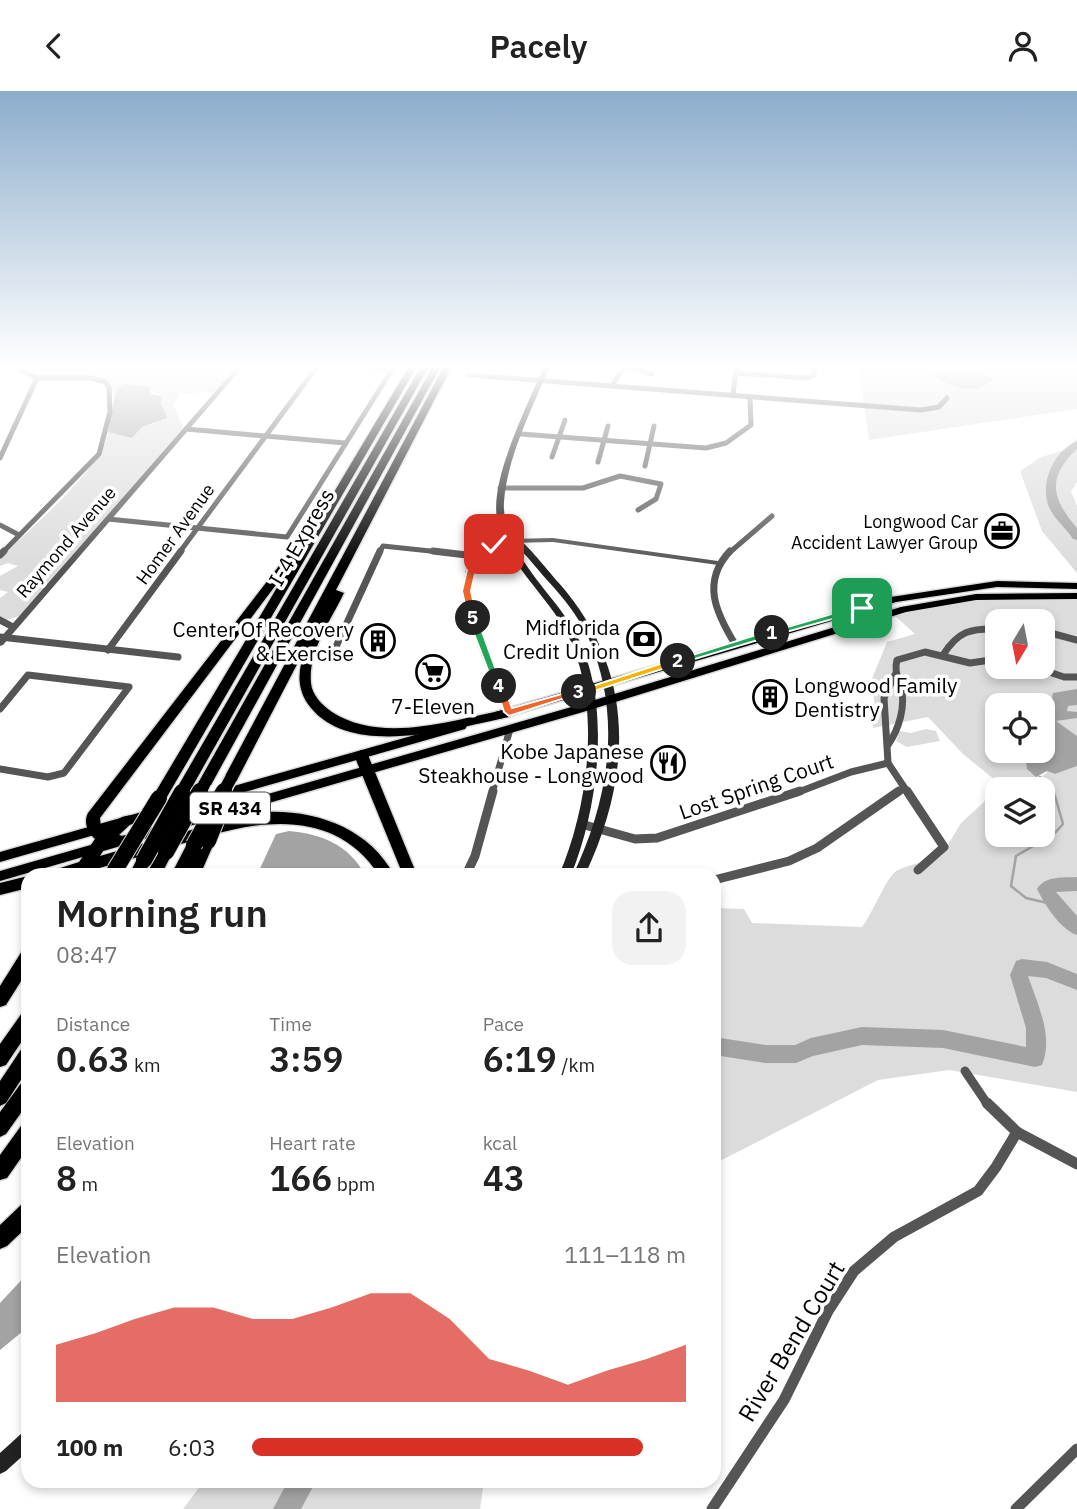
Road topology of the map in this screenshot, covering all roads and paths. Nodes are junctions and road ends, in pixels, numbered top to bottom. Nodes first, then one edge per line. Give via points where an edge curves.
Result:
1 (11, 434) edge
2 (105, 434) edge
3 (182, 434) edge
4 (244, 434) edge
5 (351, 434) edge
6 (373, 434) edge
7 (386, 434) edge
8 (399, 434) edge
9 (412, 434) edge
10 (521, 434) edge
11 (523, 434) edge
12 (606, 434) edge
13 (652, 434) edge
14 (738, 434) edge
15 (265, 436) junction
16 (559, 437) junction
17 (604, 442) junction
18 (345, 443) junction
19 (650, 446) junction
20 (1, 457) edge
21 (552, 457) dead end
22 (598, 462) dead end
23 (645, 466) dead end
24 (500, 488) junction
25 (638, 510) dead end
26 (772, 516) dead end
27 (108, 519) junction
28 (0, 525) edge
29 (196, 528) junction
30 (317, 530) junction
31 (19, 535) junction
32 (509, 541) junction
33 (0, 555) edge
34 (475, 556) junction
35 (718, 563) junction
36 (341, 569) junction
37 (1077, 586) edge
38 (969, 587) junction
39 (1074, 594) edge
40 (976, 597) junction
41 (0, 620) edge
42 (13, 627) junction
43 (985, 629) edge
44 (1055, 634) edge
45 (1, 639) edge
46 (1077, 640) edge
47 (735, 644) junction
48 (108, 650) junction
49 (334, 651) dead end
50 (943, 655) junction
51 (178, 657) dead end
52 (985, 661) edge
53 (1055, 674) edge
54 (895, 675) junction
55 (1077, 677) edge
56 (608, 683) junction
57 (589, 689) junction
58 (610, 698) junction
59 (590, 705) junction
60 (0, 709) edge
61 (509, 712) junction
62 (510, 729) junction
63 (888, 745) junction
64 (364, 762) junction
65 (888, 763) junction
66 (0, 769) edge
67 (904, 788) junction
68 (128, 820) joint
69 (581, 824) junction
70 (599, 828) junction
71 (99, 833) junction
72 (122, 841) junction
73 (201, 843) junction
74 (95, 849) junction
75 (0, 857) edge
76 (28, 868) edge
77 (83, 868) edge
78 (91, 868) edge
79 (115, 868) edge
80 (140, 868) edge
81 (157, 868) edge
82 (183, 868) edge
83 (195, 868) edge
84 (382, 868) edge
85 (407, 868) edge
86 (469, 868) edge
87 (567, 868) edge
88 (582, 868) edge
89 (21, 870) edge
90 (918, 870) dead end
91 (0, 876) edge
92 (721, 878) edge
93 (21, 967) edge
94 (0, 1000) edge
95 (21, 1028) edge
96 (0, 1059) edge
97 (21, 1065) edge
98 (965, 1071) dead end
99 (0, 1097) edge
100 (21, 1098) edge
101 (0, 1128) edge
102 (1017, 1132) junction
103 (21, 1142) edge
104 (1077, 1164) edge
105 (0, 1171) edge
106 (21, 1219) edge
107 (0, 1239) edge
108 (21, 1446) edge
109 (1077, 1449) edge
110 (0, 1465) edge
111 (712, 1509) edge
112 (1016, 1509) edge

1 - 20 street
2 - 31 street via 99,454
3 - 27 street, Raymond Avenue
4 - 15 street
5 - 18 street
6 - 30 highway
7 - 80 highway, I-4 Express, bridge
8 - 81 highway, I-4 Express, bridge
9 - 36 highway
10 - 24 main road
11 - 16 street
12 - 17 street
13 - 19 street
14 - 19 street via 726,443 694,450
15 - 18 street
15 - 29 street, Homer Avenue
16 - 17 street
16 - 21 street
17 - 19 street
17 - 22 street
18 - 29 street via 287,537
19 - 23 street
24 - 25 street via 583,488 620,476 661,484 656,499
24 - 32 main road via 500,518
26 - 35 street
27 - 29 street
27 - 42 street, Raymond Avenue
28 - 31 street
29 - 48 street, Homer Avenue
30 - 71 highway via 303,540 93,817
30 - 79 highway, bridge
31 - 33 street
32 - 34 street
32 - 35 street via 553,540
32 - 56 main road via 519,544 589,631
32 - 57 main road via 573,635
34 - 49 street via 383,546
34 - 61 street via 469,573 468,607
35 - 47 street via 713,587 718,620
36 - 61 highway via 339,590 305,672 307,691 322,712 347,725 394,732
36 - 73 highway, bridge via 230,778
37 - 38 main road, SR 434
38 - 40 street
38 - 47 main road, SR 434 via 894,599
39 - 40 main road, SR 434
40 - 58 main road, SR 434 via 879,616
41 - 42 street
42 - 45 street, Raymond Avenue
43 - 50 street via 956,633
44 - 46 street
45 - 48 street
47 - 56 main road, SR 434
48 - 51 street
50 - 52 street via 970,663
50 - 54 street via 904,655 897,660
53 - 55 street
54 - 63 street via 884,698
54 - 63 street via 903,705
56 - 57 main road, SR 434
56 - 58 main road
57 - 59 main road
57 - 61 main road, SR 434
58 - 59 main road, SR 434
58 - 70 main road via 612,767
59 - 62 main road, SR 434
59 - 69 main road via 590,786
60 - 66 street via 28,675 129,687 64,773 48,777
61 - 64 main road, SR 434
62 - 64 main road, SR 434
62 - 86 street
63 - 65 street
64 - 68 main road, SR 434
64 - 72 main road, SR 434
64 - 85 highway
65 - 67 street
65 - 70 street, Lost Spring Court via 657,838 635,839
67 - 90 street via 944,847
67 - 92 street via 798,857
68 - 71 highway
69 - 70 street
69 - 87 main road
70 - 88 main road
71 - 72 highway
71 - 74 highway
71 - 75 main road
72 - 74 main road, SR 434
73 - 82 highway
73 - 83 highway
74 - 76 main road, SR 434
74 - 77 highway
78 - 84 highway via 244,820 275,817 339,829 364,844
89 - 91 main road, SR 434
93 - 94 highway
95 - 96 highway
97 - 99 highway
98 - 102 street via 992,1111
100 - 101 highway
102 - 104 street
102 - 111 street, River Bend Court via 985,1183 971,1196 918,1222 875,1250 855,1270 837,1295 790,1390
103 - 105 highway
106 - 107 highway
108 - 110 main road
109 - 112 street

